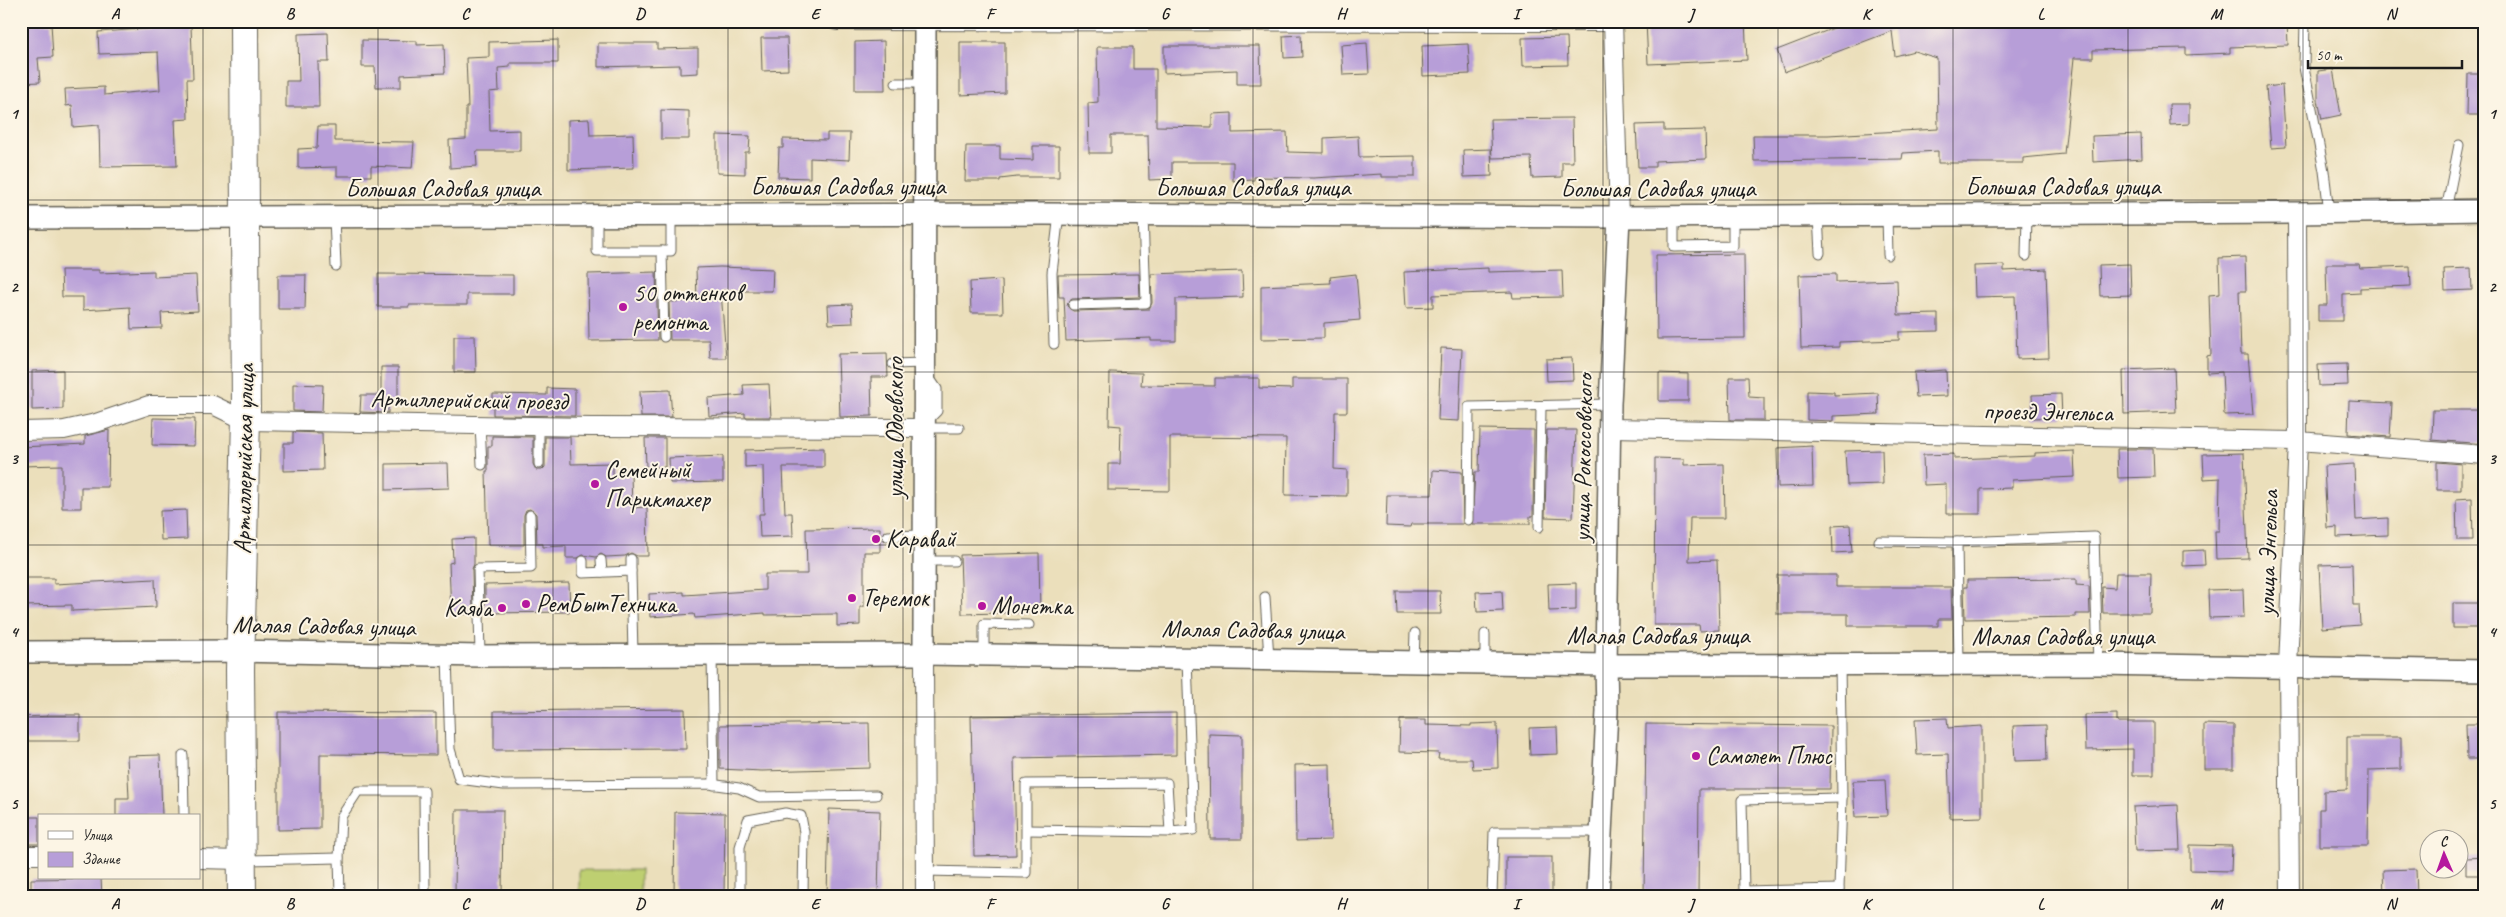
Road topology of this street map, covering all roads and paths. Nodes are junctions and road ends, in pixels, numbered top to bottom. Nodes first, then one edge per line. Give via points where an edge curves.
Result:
1 (244, 21) edge
2 (836, 21) edge
3 (2305, 21) edge
4 (924, 22) edge
5 (1613, 22) edge
6 (896, 83) dead end
7 (924, 83) junction
8 (2459, 145) dead end
9 (2446, 210) junction
10 (2485, 210) edge
11 (2329, 212) junction
12 (2297, 213) junction
13 (1059, 214) junction
14 (2027, 214) junction
15 (670, 215) junction
16 (924, 215) junction
17 (1143, 215) junction
18 (597, 216) junction
19 (1818, 216) junction
20 (1887, 216) junction
21 (244, 217) junction
22 (334, 217) junction
23 (1619, 217) junction
24 (1674, 217) junction
25 (1733, 217) junction
26 (21, 218) edge
27 (662, 251) junction
28 (1820, 253) dead end
29 (1888, 255) dead end
30 (2026, 256) dead end
31 (336, 266) dead end
32 (1073, 305) dead end
33 (664, 338) dead end
34 (1054, 344) dead end
35 (893, 364) dead end
36 (923, 366) junction
37 (1610, 404) junction
38 (1541, 407) junction
39 (246, 421) junction
40 (480, 426) junction
41 (539, 426) junction
42 (923, 426) junction
43 (959, 428) dead end
44 (1610, 428) junction
45 (21, 431) edge
46 (2298, 442) junction
47 (2485, 455) edge
48 (540, 464) dead end
49 (482, 465) dead end
50 (530, 515) dead end
51 (1468, 520) dead end
52 (1539, 527) dead end
53 (922, 535) junction
54 (888, 536) dead end
55 (1879, 541) dead end
56 (1957, 542) junction
57 (631, 559) dead end
58 (601, 560) dead end
59 (583, 561) dead end
60 (923, 561) junction
61 (954, 561) dead end
62 (631, 571) junction
63 (602, 572) junction
64 (1265, 597) dead end
65 (1029, 625) dead end
66 (1415, 633) dead end
67 (1485, 634) dead end
68 (240, 651) junction
69 (21, 652) edge
70 (633, 654) junction
71 (924, 654) junction
72 (712, 655) junction
73 (984, 655) junction
74 (447, 656) junction
75 (480, 656) junction
76 (1187, 656) junction
77 (1269, 658) junction
78 (1414, 661) junction
79 (1485, 662) junction
80 (1840, 663) junction
81 (1959, 663) junction
82 (2098, 664) junction
83 (1606, 665) junction
84 (2288, 666) junction
85 (2485, 671) edge
86 (184, 755) dead end
87 (714, 784) junction
88 (876, 795) dead end
89 (1842, 798) junction
90 (184, 814) edge
91 (1027, 830) junction
92 (1170, 832) junction
93 (1601, 832) junction
94 (21, 855) edge
95 (38, 855) edge
96 (339, 858) junction
97 (200, 859) edge
98 (240, 860) junction
99 (925, 871) junction
100 (1839, 892) edge
101 (242, 896) edge
102 (340, 896) edge
103 (425, 896) edge
104 (740, 896) edge
105 (803, 896) edge
106 (925, 896) edge
107 (1492, 896) edge
108 (1598, 896) edge
109 (2290, 896) edge

1 - 21 main road, Артиллерийская улица
2 - 4 street
3 - 11 lane via 2304,67
4 - 5 street
4 - 7 street, улица Одоевского
5 - 23 street, улица Рокоссовского
6 - 7 lane
7 - 16 street, улица Одоевского
8 - 9 lane
9 - 10 street, Большая Садовая улица
9 - 11 street, Большая Садовая улица
11 - 12 street, Большая Садовая улица
12 - 14 street, Большая Садовая улица
12 - 46 street, улица Энгельса
13 - 16 street, Большая Садовая улица
13 - 17 street, Большая Садовая улица
13 - 34 lane via 1052,273
14 - 20 street, Большая Садовая улица
14 - 30 lane
15 - 16 street, Большая Садовая улица
15 - 18 street, Большая Садовая улица
15 - 27 lane via 671,251
16 - 36 street, улица Одоевского
17 - 23 street, Большая Садовая улица
17 - 32 lane via 1146,302
18 - 22 street, Большая Садовая улица
18 - 27 lane via 597,252
19 - 20 street, Большая Садовая улица
19 - 25 street, Большая Садовая улица
19 - 28 lane
20 - 29 lane
21 - 22 street, Большая Садовая улица
21 - 26 street, Большая Садовая улица
21 - 39 main road, Артиллерийская улица
22 - 31 lane
23 - 24 street, Большая Садовая улица
23 - 37 street, улица Рокоссовского
24 - 25 street, Большая Садовая улица
24 - 25 lane via 1674,247 1733,246
27 - 33 lane
35 - 36 lane
36 - 42 street, улица Одоевского
37 - 38 lane
37 - 44 street, улица Рокоссовского
38 - 51 lane via 1470,407
38 - 52 lane
39 - 40 street, Артиллерийский проезд
39 - 45 street, Артиллерийский проезд via 213,405 149,405 64,430
39 - 68 main road, Артиллерийская улица
40 - 41 street, Артиллерийский проезд
40 - 49 lane
41 - 42 street, Артиллерийский проезд
41 - 48 lane
42 - 43 lane
42 - 53 street, улица Одоевского
44 - 46 street, проезд Энгельса
44 - 83 street, улица Рокоссовского
46 - 47 street, проезд Энгельса
46 - 84 street, улица Энгельса
50 - 75 lane via 531,568 478,569
53 - 54 lane
53 - 60 street, улица Одоевского
55 - 56 lane
56 - 81 lane
56 - 82 lane via 2094,537
57 - 62 lane
58 - 63 lane
59 - 63 lane via 584,573
60 - 61 lane
60 - 71 street, улица Одоевского
62 - 63 lane
62 - 70 lane
64 - 77 lane
65 - 73 lane via 984,624
66 - 78 lane
67 - 79 lane
68 - 69 street, Малая Садовая улица
68 - 74 street, Малая Садовая улица
68 - 98 main road, Артиллерийская улица
70 - 72 street, Малая Садовая улица
70 - 75 street, Малая Садовая улица
71 - 72 street, Малая Садовая улица
71 - 73 street, Малая Садовая улица
71 - 99 street, улица Одоевского via 922,776
72 - 87 lane
73 - 76 street, Малая Садовая улица
74 - 75 street, Малая Садовая улица
74 - 87 lane via 450,749 459,779 504,785
76 - 77 street, Малая Садовая улица
76 - 92 lane via 1193,830
77 - 78 street, Малая Садовая улица
78 - 79 street, Малая Садовая улица
79 - 83 street, Малая Садовая улица
80 - 81 street, Малая Садовая улица
80 - 83 street, Малая Садовая улица
80 - 89 lane
81 - 82 street, Малая Садовая улица
82 - 84 street, Малая Садовая улица
83 - 93 street, улица Рокоссовского
84 - 85 street, Малая Садовая улица
84 - 109 street, улица Энгельса
86 - 90 lane
87 - 88 lane via 739,788 759,797
89 - 100 lane
89 - 100 lane via 1742,800 1744,891
91 - 92 lane
91 - 92 lane via 1026,784 1167,784
91 - 99 lane via 1026,873
93 - 107 lane via 1494,832
93 - 108 street, улица Рокоссовского
94 - 95 street
96 - 98 lane
96 - 102 lane
96 - 103 lane via 341,817 358,791 424,791
97 - 98 street
98 - 101 main road, Артиллерийская улица
99 - 106 street, улица Одоевского
104 - 105 lane via 740,847 748,820 785,812 801,816 804,832

